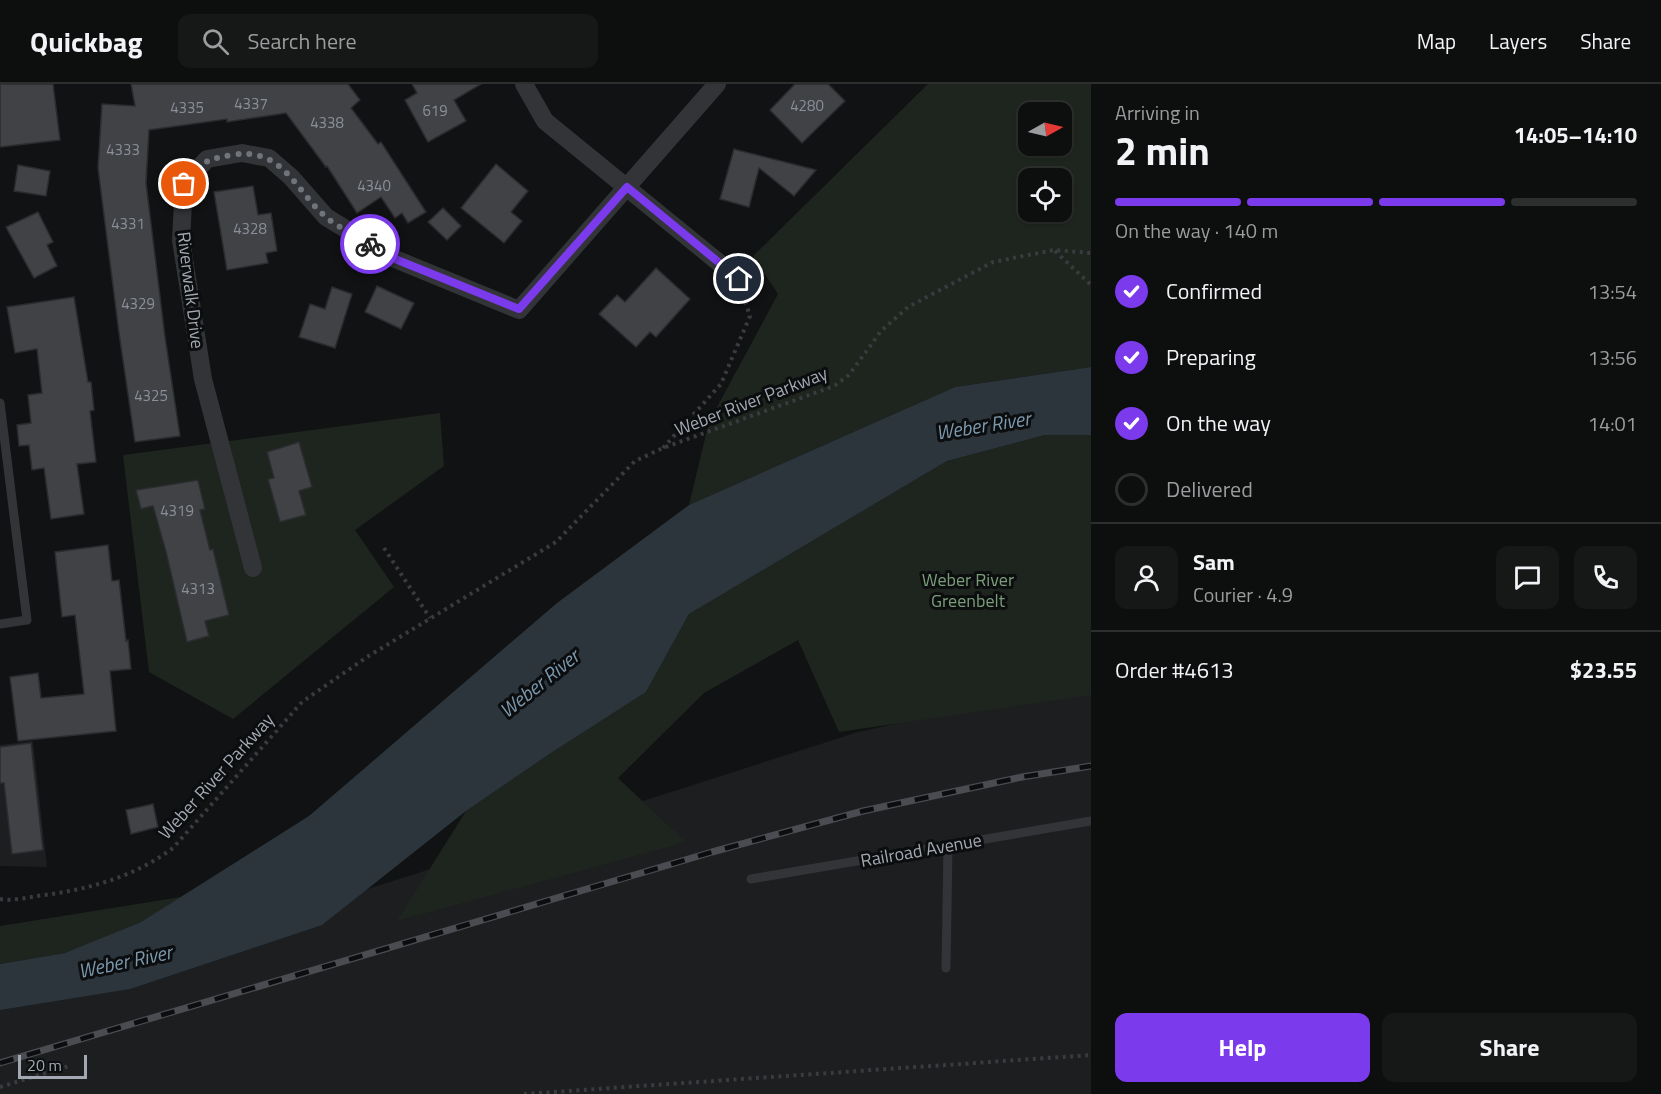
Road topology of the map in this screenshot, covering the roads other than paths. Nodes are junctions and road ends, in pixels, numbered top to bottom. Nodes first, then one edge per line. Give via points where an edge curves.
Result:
1 (524, 84) edge
2 (717, 84) edge
3 (627, 187) junction
4 (739, 279) road end
5 (0, 403) edge
6 (253, 567) dead end
7 (0, 624) edge
8 (1091, 820) edge
9 (948, 845) junction
10 (751, 879) dead end
11 (946, 968) dead end

1 - 3 street via 545,121
2 - 3 street
3 - 4 street
3 - 6 street, Riverwalk Drive via 519,309 395,259 375,247 327,218 269,158 242,153 207,159 184,184 181,240 203,378
5 - 7 lane via 27,620
8 - 9 lane, Railroad Avenue
9 - 10 lane, Railroad Avenue
9 - 11 lane

